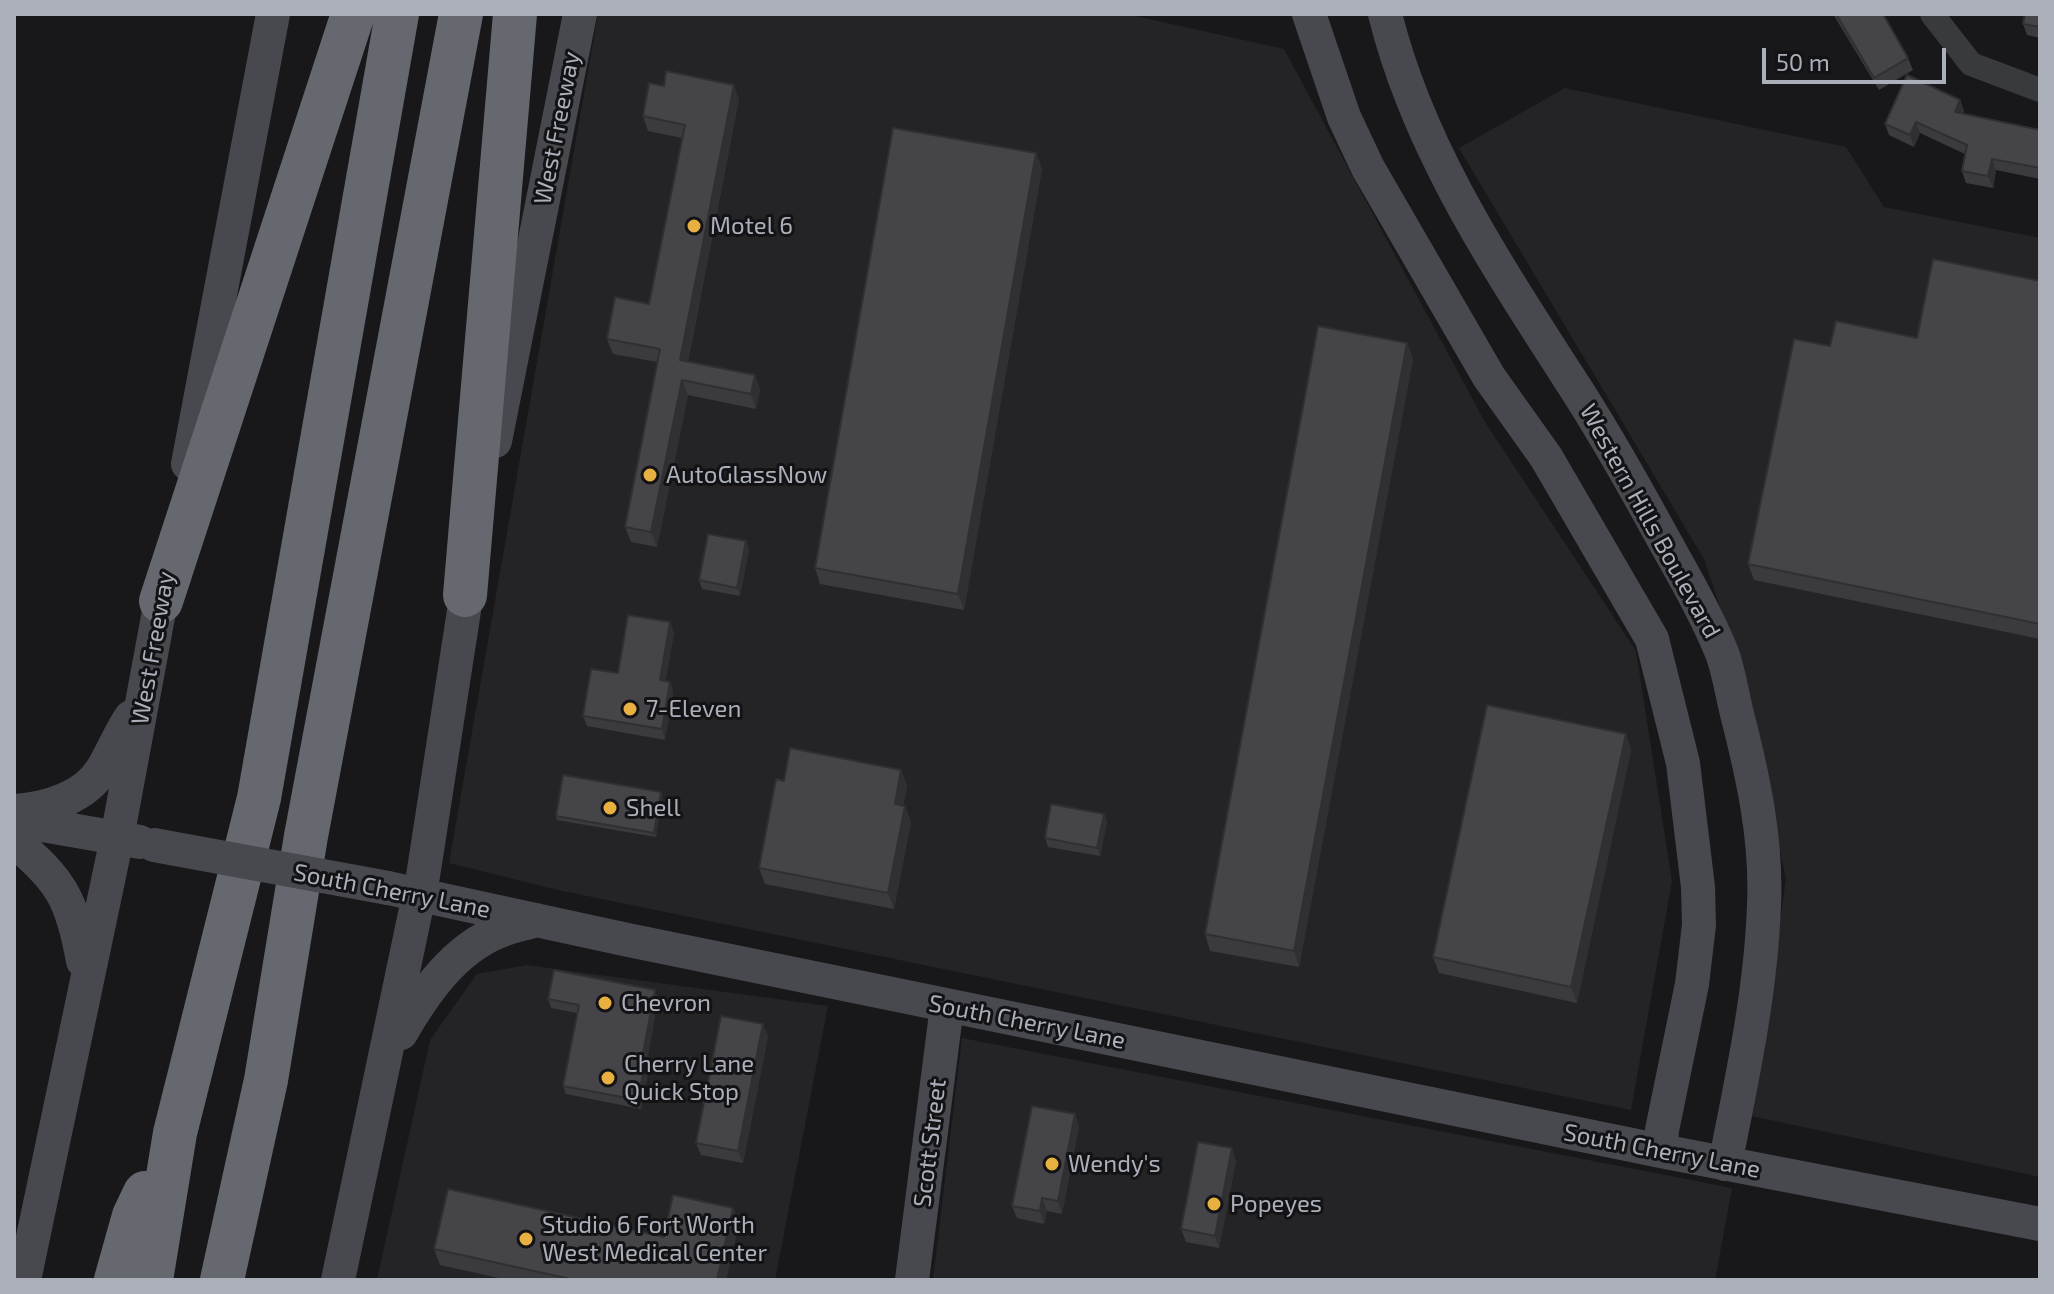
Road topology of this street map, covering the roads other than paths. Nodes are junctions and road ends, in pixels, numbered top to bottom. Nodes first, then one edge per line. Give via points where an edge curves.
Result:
1 (273, 14) edge
2 (353, 14) edge
3 (397, 14) edge
4 (461, 14) edge
5 (515, 14) edge
6 (580, 14) edge
7 (1309, 14) edge
8 (1385, 14) edge
9 (1932, 14) edge
10 (2040, 90) edge
11 (465, 595) junction
12 (161, 601) junction
13 (143, 700) junction
14 (14, 811) edge
15 (14, 820) edge
16 (117, 838) junction
17 (14, 841) edge
18 (404, 891) junction
19 (537, 920) junction
20 (86, 981) junction
21 (947, 1006) junction
22 (386, 1057) junction
23 (266, 1080) junction
24 (175, 1133) junction
25 (1661, 1151) junction
26 (1725, 1164) junction
27 (2040, 1224) edge
28 (24, 1280) edge
29 (116, 1280) edge
30 (151, 1280) edge
31 (222, 1280) edge
32 (253, 1280) edge
33 (338, 1280) edge
34 (912, 1280) edge

1 - 12 street, West Freeway
2 - 12 highway
3 - 24 highway via 259,798
4 - 23 highway via 306,836
5 - 11 highway
6 - 11 street, West Freeway
7 - 25 street via 1344,117 1368,168 1489,377 1546,457 1652,639 1683,763 1699,925
8 - 26 street, Western Hills Boulevard via 1430,142 1484,247 1600,425 1723,656 1753,776 1765,901 1753,1015
9 - 10 street via 1971,64
11 - 18 street, West Freeway
12 - 13 street, West Freeway
13 - 14 street via 91,784 40,809
13 - 16 street, West Freeway
15 - 16 street, South Cherry Lane
16 - 18 street, South Cherry Lane, bridge
16 - 20 street, West Freeway
17 - 20 street via 60,886 75,918
18 - 19 street, South Cherry Lane
18 - 22 street, West Freeway
19 - 21 street, South Cherry Lane
19 - 22 street via 498,931 463,953 426,990
20 - 28 street, West Freeway
21 - 25 street, South Cherry Lane
21 - 34 street, Scott Street
22 - 33 street, West Freeway
23 - 31 highway
23 - 32 highway via 273,1146
24 - 29 highway via 134,1216
24 - 30 highway
25 - 26 street, South Cherry Lane
26 - 27 street, South Cherry Lane

